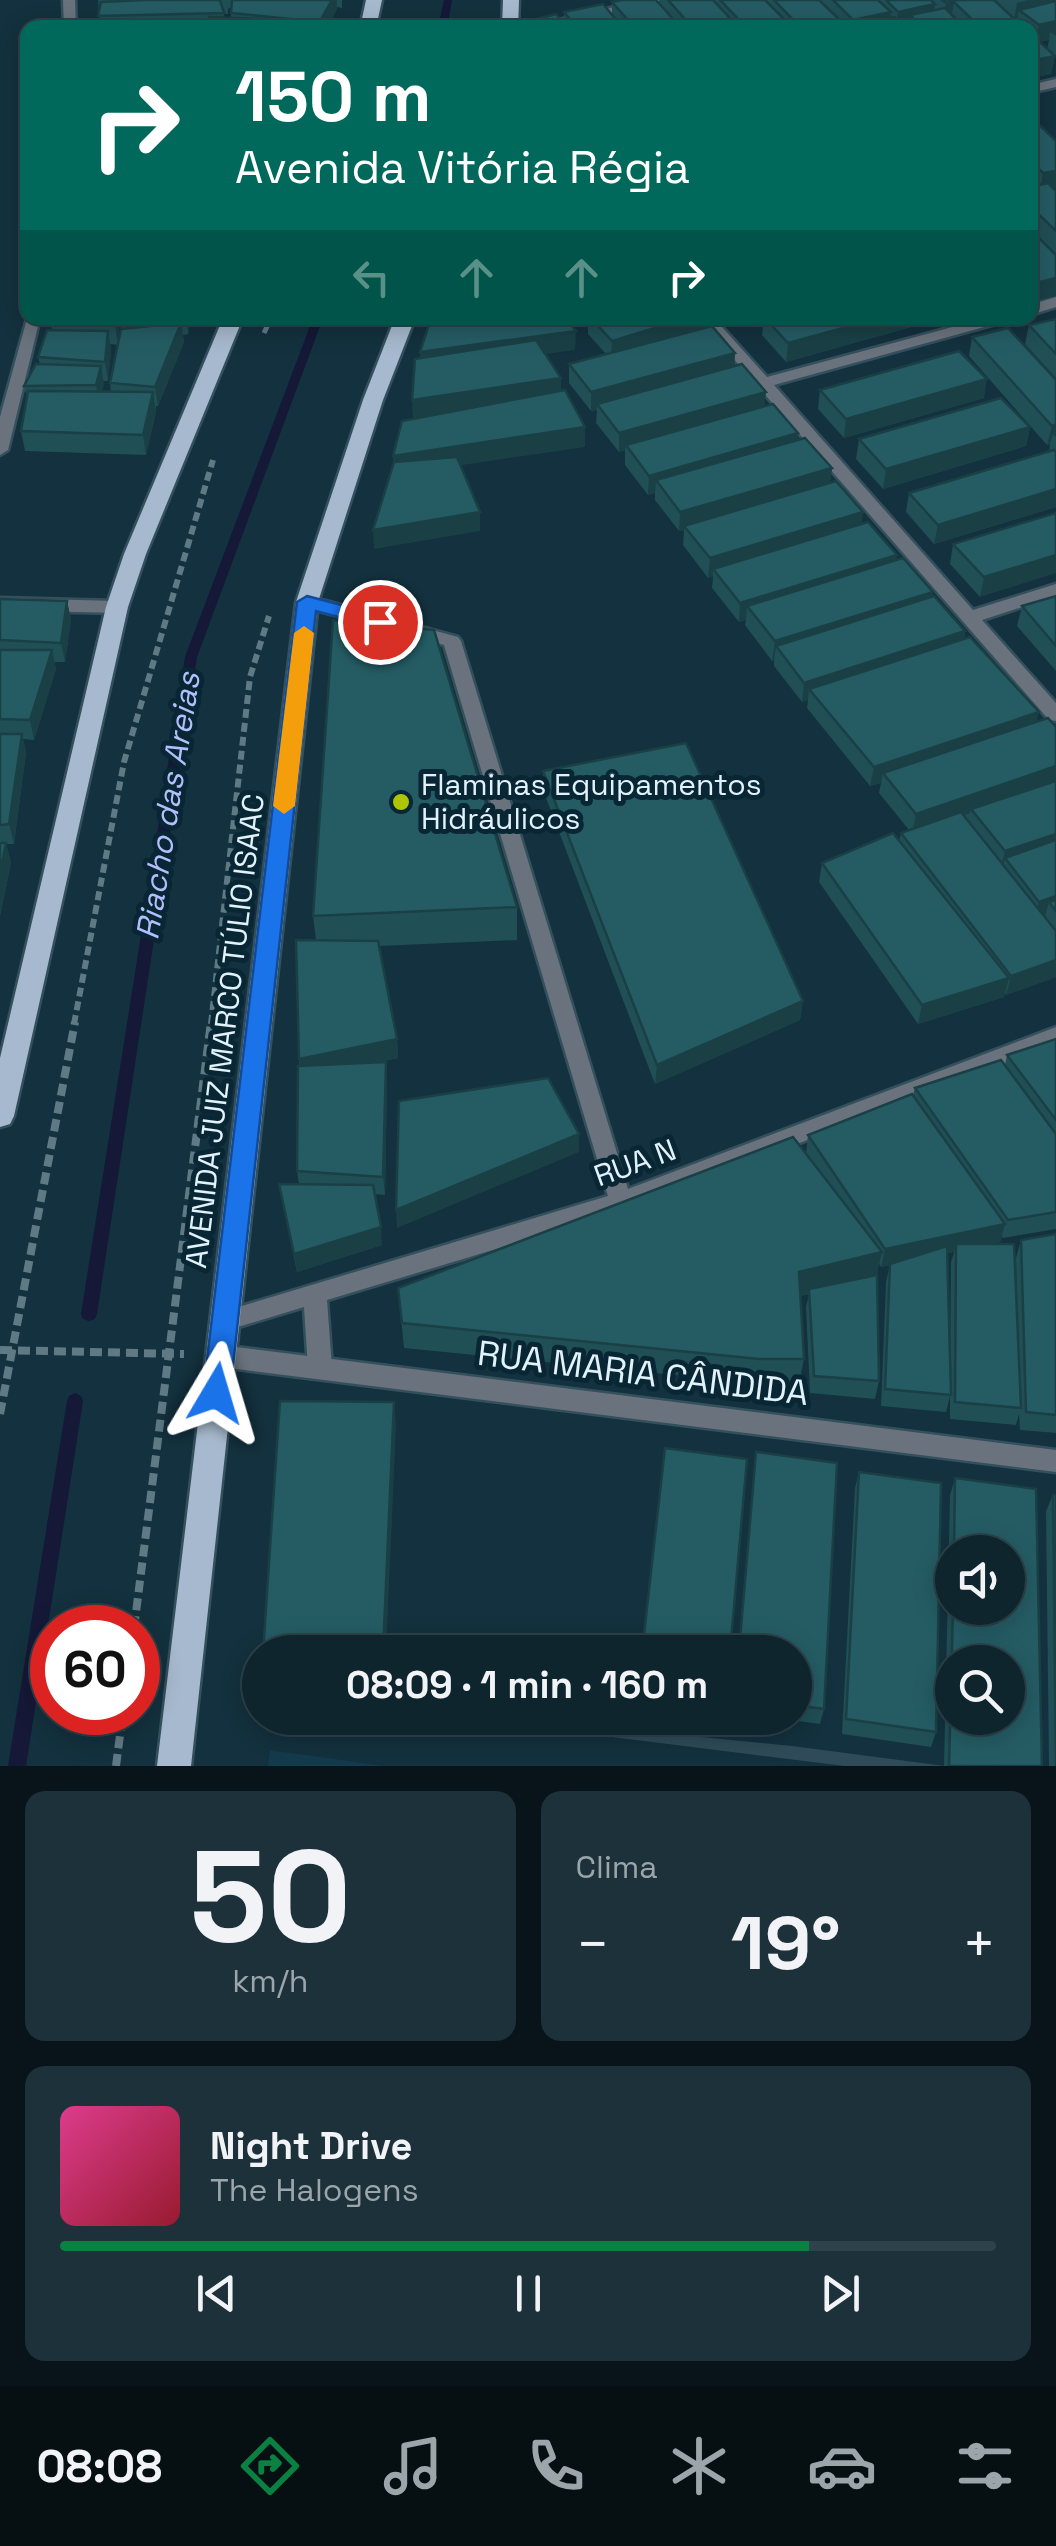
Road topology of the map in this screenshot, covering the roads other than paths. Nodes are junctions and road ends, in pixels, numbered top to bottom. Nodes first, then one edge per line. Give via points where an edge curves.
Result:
1 (663, 0) edge
2 (568, 20) edge
3 (30, 325) edge
4 (230, 325) edge
5 (403, 325) edge
6 (712, 325) edge
7 (975, 325) edge
8 (764, 383) junction
9 (0, 450) edge
10 (1056, 590) edge
11 (307, 602) junction
12 (0, 604) edge
13 (118, 607) junction
14 (970, 618) junction
15 (1056, 714) edge
16 (1056, 1034) edge
17 (0, 1116) edge
18 (621, 1202) junction
19 (315, 1294) junction
20 (225, 1321) junction
21 (221, 1356) junction
22 (320, 1368) junction
23 (1056, 1460) edge
24 (174, 1766) edge

1 - 2 street
3 - 9 street
4 - 13 main road
5 - 11 main road, AVENIDA JUIZ MARCO TÚLIO ISAAC
6 - 8 street
7 - 8 street
8 - 14 street
10 - 14 street
11 - 18 street via 452,641
11 - 20 main road, AVENIDA JUIZ MARCO TÚLIO ISAAC
12 - 13 street
13 - 17 main road
14 - 15 street
16 - 18 street, RUA N
18 - 19 street, RUA N
19 - 20 street, RUA N
19 - 22 street
20 - 21 main road, AVENIDA JUIZ MARCO TÚLIO ISAAC
21 - 22 street, RUA MARIA CÂNDIDA
21 - 24 main road, AVENIDA JUIZ MARCO TÚLIO ISAAC
22 - 23 street, RUA MARIA CÂNDIDA

